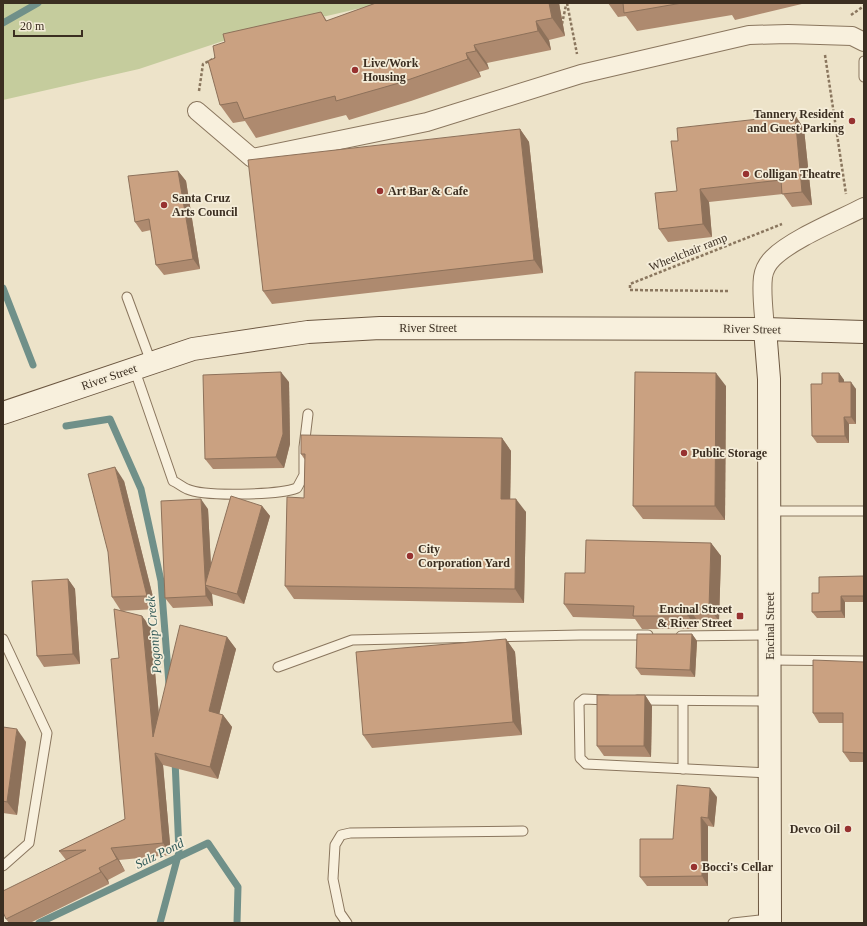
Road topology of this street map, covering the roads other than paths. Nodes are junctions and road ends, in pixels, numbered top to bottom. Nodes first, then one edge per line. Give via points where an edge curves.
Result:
1 (864, 42) edge
2 (864, 61) edge
3 (864, 77) edge
4 (197, 112) road end
5 (864, 207) edge
6 (127, 297) dead end
7 (765, 329) junction
8 (864, 332) edge
9 (142, 365) junction
10 (3, 413) edge
11 (308, 414) dead end
12 (770, 511) junction
13 (864, 511) edge
14 (770, 635) junction
15 (658, 636) edge
16 (673, 636) edge
17 (3, 639) edge
18 (770, 660) junction
19 (864, 661) edge
20 (278, 667) dead end
21 (614, 700) edge
22 (630, 700) edge
23 (683, 701) junction
24 (770, 701) junction
25 (683, 769) junction
26 (769, 773) junction
27 (523, 831) dead end
28 (3, 866) edge
29 (770, 921) edge
30 (348, 923) edge
31 (733, 923) edge

1 - 4 street via 852,36 749,35 581,74 427,122 252,158
2 - 3 lane
5 - 7 street via 798,242 772,259 763,277
6 - 9 lane
7 - 8 main road, River Street
7 - 9 main road, River Street via 380,328 315,331 192,349
7 - 12 main road, Encinal Street via 769,379
9 - 10 main road, River Street
9 - 11 lane via 174,481 187,490 260,494 286,492 297,488 304,475
12 - 13 lane
12 - 14 main road, Encinal Street
14 - 16 lane
14 - 18 main road, Encinal Street
15 - 20 lane via 572,635 352,640
17 - 28 lane via 47,733 29,843
18 - 19 lane
18 - 24 main road, Encinal Street
21 - 25 lane via 584,700 579,703 582,762
22 - 23 lane
23 - 24 lane
23 - 25 lane
24 - 26 main road, Encinal Street
25 - 26 lane
26 - 29 main road, Encinal Street
27 - 30 lane via 341,835 335,845 333,879 340,913
29 - 31 lane

